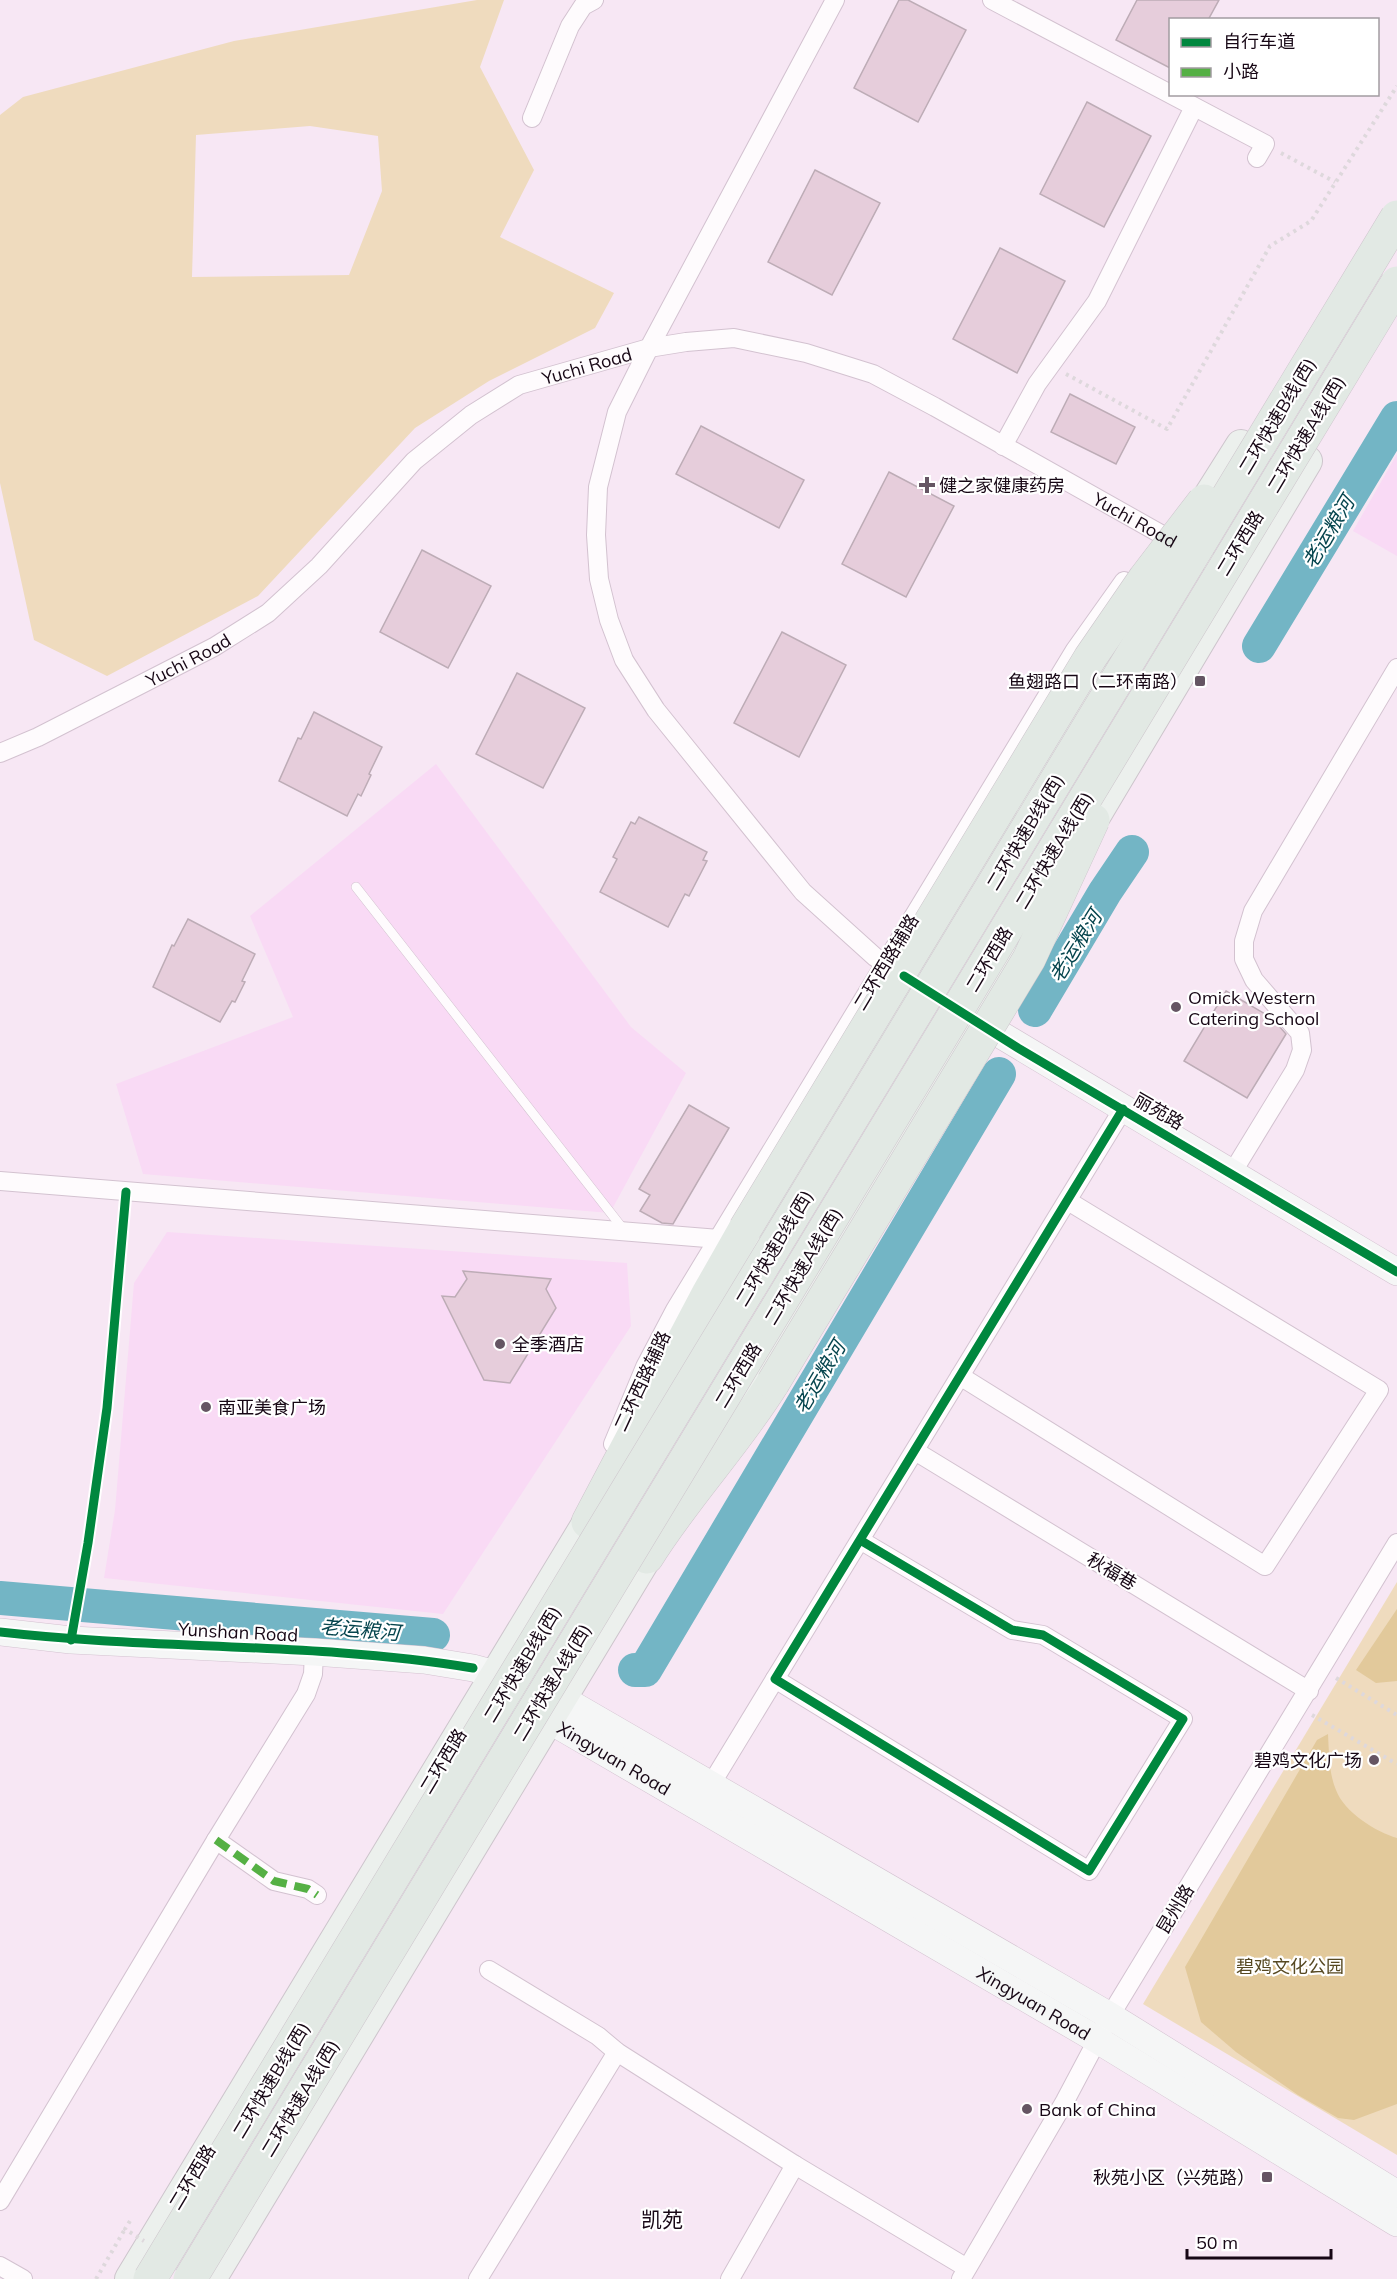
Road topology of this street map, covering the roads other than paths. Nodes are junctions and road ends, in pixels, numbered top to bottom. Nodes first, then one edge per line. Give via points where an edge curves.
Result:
1 (594, 0) edge
2 (835, 0) edge
3 (992, 0) edge
4 (1169, 94) edge
5 (1173, 96) edge
6 (1194, 107) junction
7 (532, 117) dead end
8 (1261, 151) road end
9 (1397, 199) edge
10 (1397, 217) edge
11 (1397, 283) edge
12 (1397, 305) edge
13 (649, 348) junction
14 (1291, 392) junction
15 (1003, 446) junction
16 (1171, 539) junction
17 (1226, 584) junction
18 (1397, 668) edge
19 (0, 753) edge
20 (356, 887) dead end
21 (901, 974) junction
22 (973, 1018) junction
23 (1123, 1109) junction
24 (1232, 1173) junction
25 (0, 1181) edge
26 (126, 1192) junction
27 (1068, 1201) junction
28 (625, 1232) junction
29 (732, 1234) junction
30 (1397, 1272) edge
31 (960, 1376) junction
32 (915, 1451) junction
33 (588, 1521) junction
34 (860, 1540) junction
35 (1397, 1544) edge
36 (647, 1557) junction
37 (0, 1632) edge
38 (71, 1640) junction
39 (314, 1652) junction
40 (487, 1675) junction
41 (775, 1679) junction
42 (1309, 1691) junction
43 (555, 1710) junction
44 (710, 1785) junction
45 (216, 1840) junction
46 (317, 1895) dead end
47 (489, 1970) dead end
48 (1110, 2016) junction
49 (1096, 2039) junction
50 (617, 2052) junction
51 (795, 2165) junction
52 (1397, 2194) edge
53 (0, 2202) edge
54 (1397, 2223) edge
55 (0, 2266) edge
56 (964, 2273) edge
57 (23, 2279) edge
58 (130, 2279) edge
59 (150, 2279) edge
60 (190, 2279) edge
61 (211, 2279) edge
62 (477, 2279) edge
63 (730, 2279) edge

1 - 7 street via 584,6 570,26
2 - 13 street
3 - 4 street
5 - 6 street
6 - 8 street
6 - 15 street via 1096,301 1037,384
9 - 16 main road, 二环西路 via 1245,438
10 - 14 highway, 二环快速B线(西), bridge
11 - 17 highway, 二环快速A线(西), bridge
12 - 17 main road, 二环西路
13 - 15 street, Yuchi Road via 734,338 806,353 873,374
13 - 19 street, Yuchi Road via 519,385 471,415 414,461 319,566 268,613 214,647
13 - 21 street via 617,412 598,487 599,579 624,660 656,711 803,892 875,957
14 - 29 highway, bridge via 1163,554 1095,650
14 - 59 highway, 二环快速B线(西), bridge
15 - 16 street, Yuchi Road
16 - 17 street, Yuchi Road
16 - 21 main road, 二环西路
17 - 22 main road, 二环西路
17 - 36 highway, bridge via 1172,659 1029,959 773,1383
17 - 60 highway, 二环快速A线(西), bridge
18 - 24 street via 1253,911 1244,941 1244,959 1254,981 1300,1034 1302,1050 1295,1070
20 - 28 lane
21 - 22 main road, 丽苑路
21 - 29 street, 二环西路辅路
21 - 33 main road, 二环西路
22 - 23 main road, 丽苑路
22 - 36 main road, 二环西路
23 - 24 main road, 丽苑路
23 - 27 street
24 - 30 main road, 丽苑路
25 - 26 street
26 - 28 street
26 - 38 lane via 107,1408
27 - 31 street
27 - 31 street via 1378,1390 1264,1566
28 - 29 street
29 - 33 highway via 708,1294
31 - 32 street
32 - 34 street
32 - 42 street, 秋福巷
33 - 40 main road, 二环西路
34 - 41 street
34 - 41 street via 1012,1630 1043,1635 1183,1719 1089,1871
35 - 42 street, 昆州路
36 - 43 main road, 二环西路
37 - 38 main road, Yunshan Road
38 - 39 main road, Yunshan Road
39 - 40 main road, Yunshan Road via 424,1660
39 - 45 street via 314,1674 306,1694
40 - 43 main road, Xingyuan Road
40 - 58 main road, 二环西路
41 - 44 street
42 - 48 street, 昆州路
43 - 44 main road, Xingyuan Road
43 - 49 main road, Xingyuan Road
43 - 61 main road, 二环西路
44 - 48 main road, Xingyuan Road
45 - 46 street via 274,1881
45 - 53 street
47 - 50 street via 598,2036
48 - 49 street, 昆州路
48 - 52 main road, Xingyuan Road
49 - 54 main road, Xingyuan Road
49 - 56 street, 昆州路 via 1065,2101
50 - 51 street
50 - 62 street
51 - 56 street
51 - 63 street
55 - 57 street

